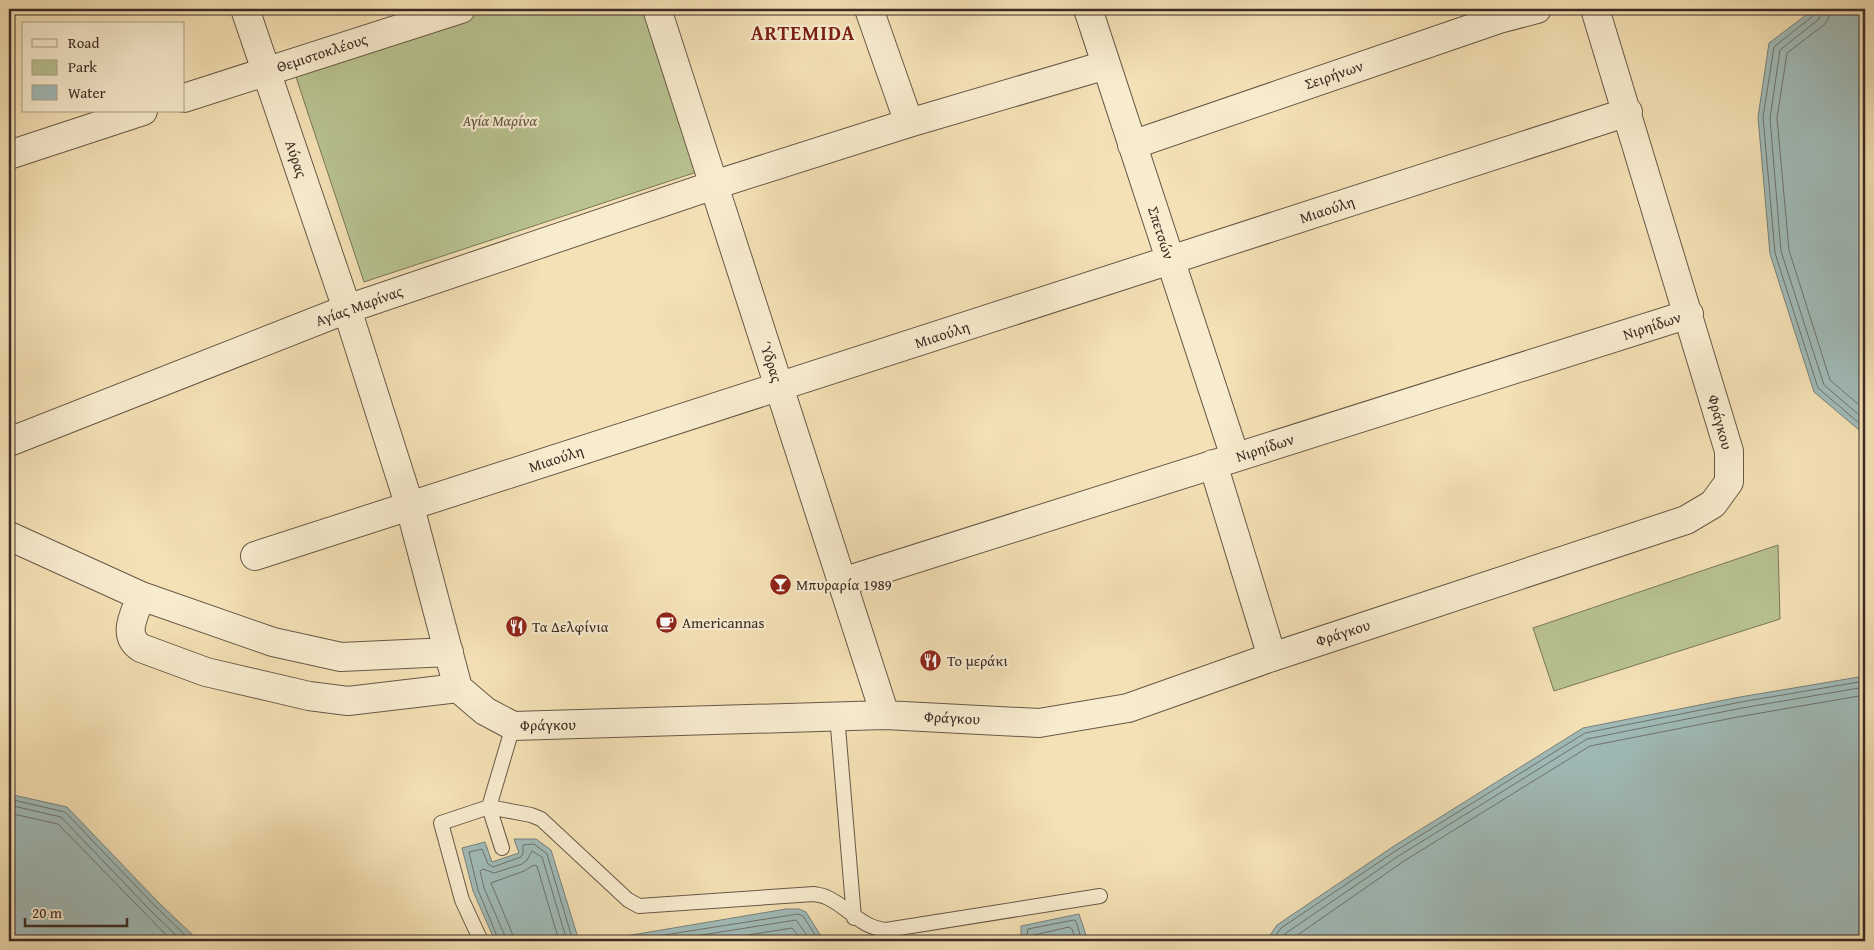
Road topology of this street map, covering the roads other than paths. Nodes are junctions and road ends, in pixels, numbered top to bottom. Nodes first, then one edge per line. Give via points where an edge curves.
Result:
1 (245, 9) edge
2 (461, 9) edge
3 (657, 9) edge
4 (869, 9) edge
5 (1088, 9) edge
6 (1538, 9) edge
7 (1595, 9) edge
8 (1498, 14) edge
9 (1106, 65) junction
10 (266, 72) junction
11 (185, 98) edge
12 (140, 112) edge
13 (1628, 112) junction
14 (909, 123) junction
15 (1132, 145) junction
16 (9, 155) edge
17 (714, 186) junction
18 (1170, 261) junction
19 (347, 309) junction
20 (1689, 314) junction
21 (779, 387) junction
22 (9, 442) edge
23 (1224, 461) junction
24 (410, 507) junction
25 (9, 536) edge
26 (255, 556) dead end
27 (842, 582) junction
28 (140, 596) junction
29 (449, 652) junction
30 (1272, 657) junction
31 (458, 688) junction
32 (837, 715) junction
33 (885, 715) junction
34 (514, 726) junction
35 (489, 807) junction
36 (502, 848) dead end
37 (1100, 896) dead end
38 (854, 918) junction
39 (481, 941) edge

1 - 10 street, Αύρας
2 - 10 street, Θεμιστοκλέους
3 - 17 street, Ύδρας
4 - 14 street
5 - 9 street, Σπετσών
6 - 8 street, Σειρήνων
7 - 13 street, Φράγκου
8 - 15 street, Σειρήνων
9 - 14 street, Αγίας Μαρίνας
9 - 15 street, Σπετσών
10 - 11 street, Θεμιστοκλέους
10 - 19 street, Αύρας
12 - 16 street
13 - 18 street, Μιαούλη
13 - 20 street, Φράγκου
14 - 17 street, Αγίας Μαρίνας
15 - 18 street, Σπετσών
17 - 19 street, Αγίας Μαρίνας
17 - 21 street, Ύδρας
18 - 21 street, Μιαούλη
18 - 23 street, Σπετσών
19 - 22 street, Αγίας Μαρίνας
19 - 24 street, Αύρας
20 - 23 street, Νιρηίδων
20 - 30 street, Φράγκου via 1729,451 1729,482 1713,504 1686,520
21 - 24 street, Μιαούλη
21 - 27 street, Ύδρας
23 - 27 street, Νιρηίδων
23 - 30 street, Σπετσών
24 - 26 street, Μιαούλη
24 - 29 street, Αύρας
25 - 28 street
27 - 33 street, Ύδρας
28 - 29 street via 273,642 341,657
28 - 31 street via 130,629 134,644 206,672 309,696 348,701
29 - 31 street
30 - 33 street, Φράγκου via 1128,708 1039,723
31 - 34 street, Φράγκου via 484,711
32 - 33 street, Φράγκου
32 - 34 street, Φράγκου
32 - 38 lane
34 - 35 lane
35 - 36 lane
35 - 38 lane via 541,819 636,905 814,894 838,903
35 - 39 lane via 441,823 462,900
37 - 38 lane via 891,930 872,927

